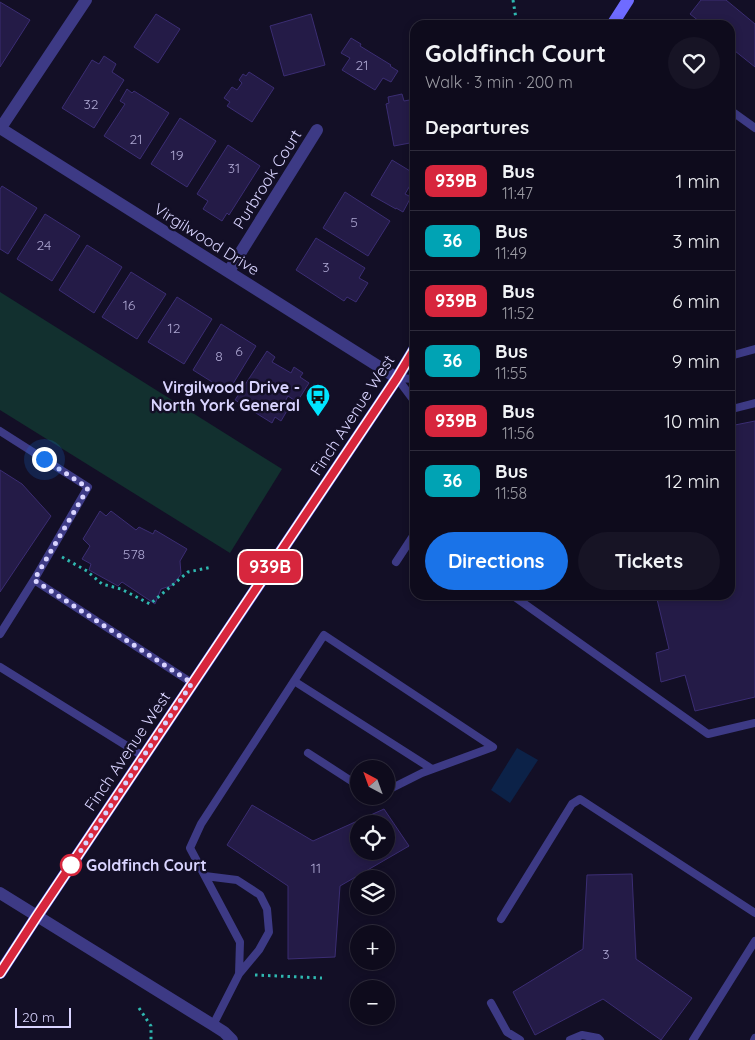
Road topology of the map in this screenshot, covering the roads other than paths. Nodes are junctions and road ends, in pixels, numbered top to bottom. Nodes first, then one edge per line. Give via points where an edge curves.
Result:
1 (86, 0) edge
2 (628, 0) edge
3 (615, 20) edge
4 (735, 114) edge
5 (0, 128) edge
6 (755, 128) edge
7 (317, 130) dead end
8 (229, 271) junction
9 (755, 349) edge
10 (735, 355) edge
11 (410, 356) edge
12 (397, 378) junction
13 (410, 379) edge
14 (410, 395) edge
15 (755, 403) edge
16 (735, 408) edge
17 (0, 430) edge
18 (410, 540) edge
19 (396, 562) dead end
20 (34, 580) junction
21 (519, 600) edge
22 (0, 634) edge
23 (0, 667) edge
24 (294, 681) junction
25 (192, 683) junction
26 (755, 723) edge
27 (308, 752) dead end
28 (143, 756) junction
29 (432, 770) junction
30 (350, 780) edge
31 (395, 787) edge
32 (205, 876) junction
33 (0, 893) edge
34 (755, 913) edge
35 (37, 916) junction
36 (501, 919) dead end
37 (755, 941) edge
38 (0, 974) edge
39 (239, 974) junction
40 (491, 1003) dead end
41 (213, 1025) junction
42 (232, 1040) edge
43 (520, 1040) edge
44 (570, 1040) edge
45 (600, 1040) edge
46 (692, 1040) edge

1 - 5 street
2 - 3 main road
4 - 6 lane
5 - 8 street, Virgilwood Drive
7 - 8 street, Purbrook Court
8 - 12 street, Virgilwood Drive
9 - 10 lane
11 - 12 main road, Finch Avenue West
12 - 13 lane
12 - 14 lane
12 - 25 main road, Finch Avenue West
15 - 16 lane
17 - 20 lane via 88,488
18 - 19 lane
20 - 22 lane
20 - 25 lane
21 - 26 lane via 708,734
23 - 28 lane
24 - 29 lane
24 - 29 lane via 324,636 493,747
24 - 32 lane via 201,824 190,848
25 - 28 main road, Finch Avenue West
27 - 30 lane
28 - 35 main road, Finch Avenue West
29 - 31 lane
32 - 39 lane via 240,942
32 - 39 lane via 237,880 260,895 268,909 269,932
33 - 35 street
34 - 36 lane via 580,798 572,804
35 - 38 main road, Finch Avenue West
35 - 41 street
37 - 46 lane
39 - 41 lane
40 - 43 lane via 508,1032
41 - 42 street
44 - 45 lane via 582,1034

